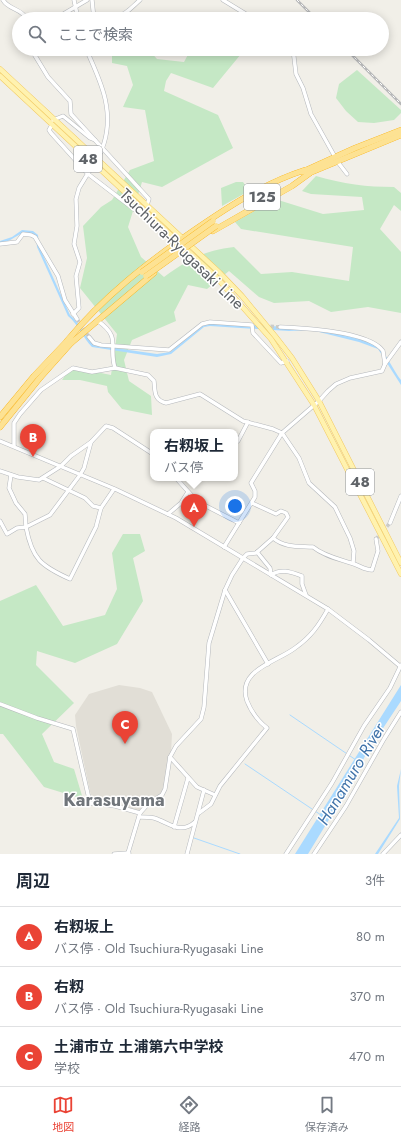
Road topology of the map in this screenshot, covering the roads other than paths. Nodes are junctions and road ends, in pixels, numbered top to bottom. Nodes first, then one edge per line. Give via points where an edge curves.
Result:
1 (3, 0) edge
2 (74, 0) edge
3 (87, 0) edge
4 (92, 0) edge
5 (140, 0) edge
6 (223, 0) edge
7 (76, 7) junction
8 (22, 12) edge
9 (67, 12) edge
10 (77, 12) edge
11 (93, 12) edge
12 (125, 12) edge
13 (243, 12) edge
14 (35, 56) edge
15 (89, 56) edge
16 (294, 56) edge
17 (0, 69) edge
18 (0, 76) edge
19 (53, 122) junction
20 (401, 130) edge
21 (401, 135) edge
22 (95, 140) junction
23 (101, 150) junction
24 (336, 159) junction
25 (307, 171) junction
26 (89, 172) junction
27 (347, 174) dead end
28 (147, 205) junction
29 (144, 211) junction
30 (182, 238) junction
31 (177, 242) junction
32 (0, 244) edge
33 (191, 246) junction
34 (186, 250) junction
35 (73, 314) junction
36 (77, 319) tunnel mouth
37 (98, 321) junction
38 (280, 327) tunnel mouth
39 (89, 337) tunnel mouth
40 (69, 342) junction
41 (401, 342) edge
42 (114, 346) junction
43 (286, 361) junction
44 (385, 364) junction
45 (115, 368) junction
46 (319, 401) junction
47 (314, 405) junction
48 (0, 417) edge
49 (248, 422) junction
50 (0, 426) edge
51 (282, 433) junction
52 (0, 441) edge
53 (238, 441) edge
54 (91, 442) junction
55 (14, 446) junction
56 (150, 452) edge
57 (61, 466) junction
58 (0, 470) edge
59 (11, 475) junction
60 (80, 475) junction
61 (43, 478) junction
62 (179, 481) edge
63 (114, 489) junction
64 (68, 490) junction
65 (188, 492) junction
66 (401, 496) edge
67 (252, 503) junction
68 (101, 508) junction
69 (168, 514) junction
70 (0, 521) edge
71 (239, 523) junction
72 (390, 523) tunnel mouth
73 (26, 527) junction
74 (273, 538) junction
75 (376, 539) tunnel mouth
76 (224, 547) junction
77 (257, 552) junction
78 (242, 558) junction
79 (353, 563) junction
80 (401, 563) edge
81 (401, 574) edge
82 (271, 575) junction
83 (225, 590) junction
84 (306, 595) junction
85 (328, 609) junction
86 (268, 664) junction
87 (401, 666) edge
88 (0, 704) edge
89 (401, 712) edge
90 (170, 757) junction
91 (188, 778) junction
92 (204, 790) junction
93 (215, 795) junction
94 (199, 813) junction
95 (139, 815) junction
96 (195, 822) junction
97 (174, 827) junction
98 (401, 834) edge
99 (114, 854) edge
100 (129, 854) edge
101 (188, 854) edge
102 (286, 854) edge
103 (314, 854) edge
104 (383, 854) edge

1 - 8 street via 7,6
2 - 7 street
3 - 7 street
4 - 11 street
5 - 12 street
6 - 13 street
7 - 9 street
7 - 10 street
14 - 22 street via 48,77 70,101 71,114
15 - 23 street via 102,82 108,108 108,121
16 - 24 street via 296,74 311,114
17 - 19 main road, Tsuchiura-Ryugasaki Line / 48
18 - 19 main road, Tsuchiura-Ryugasaki Line / 48
19 - 22 street via 63,116
19 - 26 street via 50,133
19 - 28 main road, Tsuchiura-Ryugasaki Line / 48
19 - 29 main road, Tsuchiura-Ryugasaki Line / 48
20 - 24 highway, 125
21 - 24 highway, 125
22 - 23 street
23 - 26 street, bridge
23 - 28 street via 149,199
24 - 25 highway, 125
24 - 27 street
25 - 30 highway via 267,185
25 - 33 highway via 292,186 217,228
25 - 40 highway, 125, bridge via 214,223 144,274
26 - 29 street via 135,210
26 - 35 street via 79,188 76,199 77,226 74,244 80,262 76,276 79,308
28 - 30 main road, Tsuchiura-Ryugasaki Line / 48
29 - 31 main road, Tsuchiura-Ryugasaki Line / 48
30 - 31 highway
30 - 33 main road, Tsuchiura-Ryugasaki Line / 48
31 - 34 main road, Tsuchiura-Ryugasaki Line / 48
31 - 40 highway via 102,301
32 - 35 street via 17,242 23,234 35,237 58,276 64,300
33 - 34 highway
33 - 46 main road, Tsuchiura-Ryugasaki Line / 48 via 242,296 292,358
34 - 37 highway via 139,285
34 - 43 main road, Tsuchiura-Ryugasaki Line / 48 via 238,301 271,339
35 - 36 street
37 - 40 highway
37 - 42 street via 111,332
38 - 44 street via 315,328 367,341 380,347
39 - 42 street via 94,343
40 - 48 highway, 125 via 30,381
40 - 50 highway, 125
41 - 44 street
42 - 43 street via 169,350 202,324 210,322 252,325 253,333 281,362
42 - 45 street
43 - 47 main road, Tsuchiura-Ryugasaki Line / 48
44 - 46 street via 382,371 336,384
45 - 49 street via 148,375 154,382 156,396 160,401 166,403 200,394 232,415
45 - 55 street via 92,372 73,368 41,390 14,423
46 - 47 street
46 - 80 main road, Tsuchiura-Ryugasaki Line / 48
47 - 51 street
47 - 81 main road, Tsuchiura-Ryugasaki Line / 48
49 - 51 street
49 - 53 street
51 - 67 street via 251,483 255,491
51 - 79 street via 299,458 309,483 335,507 350,538 354,551
52 - 55 street
54 - 56 street via 103,428 109,427
54 - 57 street
54 - 60 street
55 - 57 street
57 - 60 street
57 - 61 street
58 - 59 street
59 - 61 street via 39,480
59 - 73 street via 9,488 25,514
60 - 63 street
60 - 64 street
61 - 64 street
62 - 65 street
63 - 68 street
63 - 69 street
64 - 68 street via 85,498 93,506
64 - 73 street via 50,515
65 - 69 street via 181,503
65 - 71 street via 206,506
66 - 72 street
67 - 71 street
67 - 74 street via 276,514 281,511 286,513 286,523
68 - 73 street via 96,527 70,579 48,569 36,556
69 - 76 street
70 - 73 street via 7,534 17,528
71 - 76 street
74 - 77 street
74 - 79 street via 283,545 314,547 319,552
75 - 79 street via 378,551 372,570
76 - 78 street
77 - 78 street
77 - 82 street via 270,568
78 - 82 street
78 - 83 street
82 - 84 street
82 - 84 street via 277,570 302,576
83 - 86 street
83 - 90 street via 209,643 201,719 176,746
84 - 85 street
85 - 86 street via 312,634 296,648
85 - 87 street
86 - 93 street via 253,674 244,689 249,705 260,723 267,728
87 - 102 street via 332,783
88 - 95 street via 73,729 90,803 114,806
89 - 103 street via 346,806
90 - 91 street
90 - 95 street via 162,795 148,804
91 - 92 street
91 - 97 street
92 - 93 street
92 - 94 street
93 - 94 street via 211,804
94 - 96 street
95 - 97 street
95 - 100 street
96 - 97 street via 189,827
96 - 101 street
98 - 104 street
99 - 100 street

